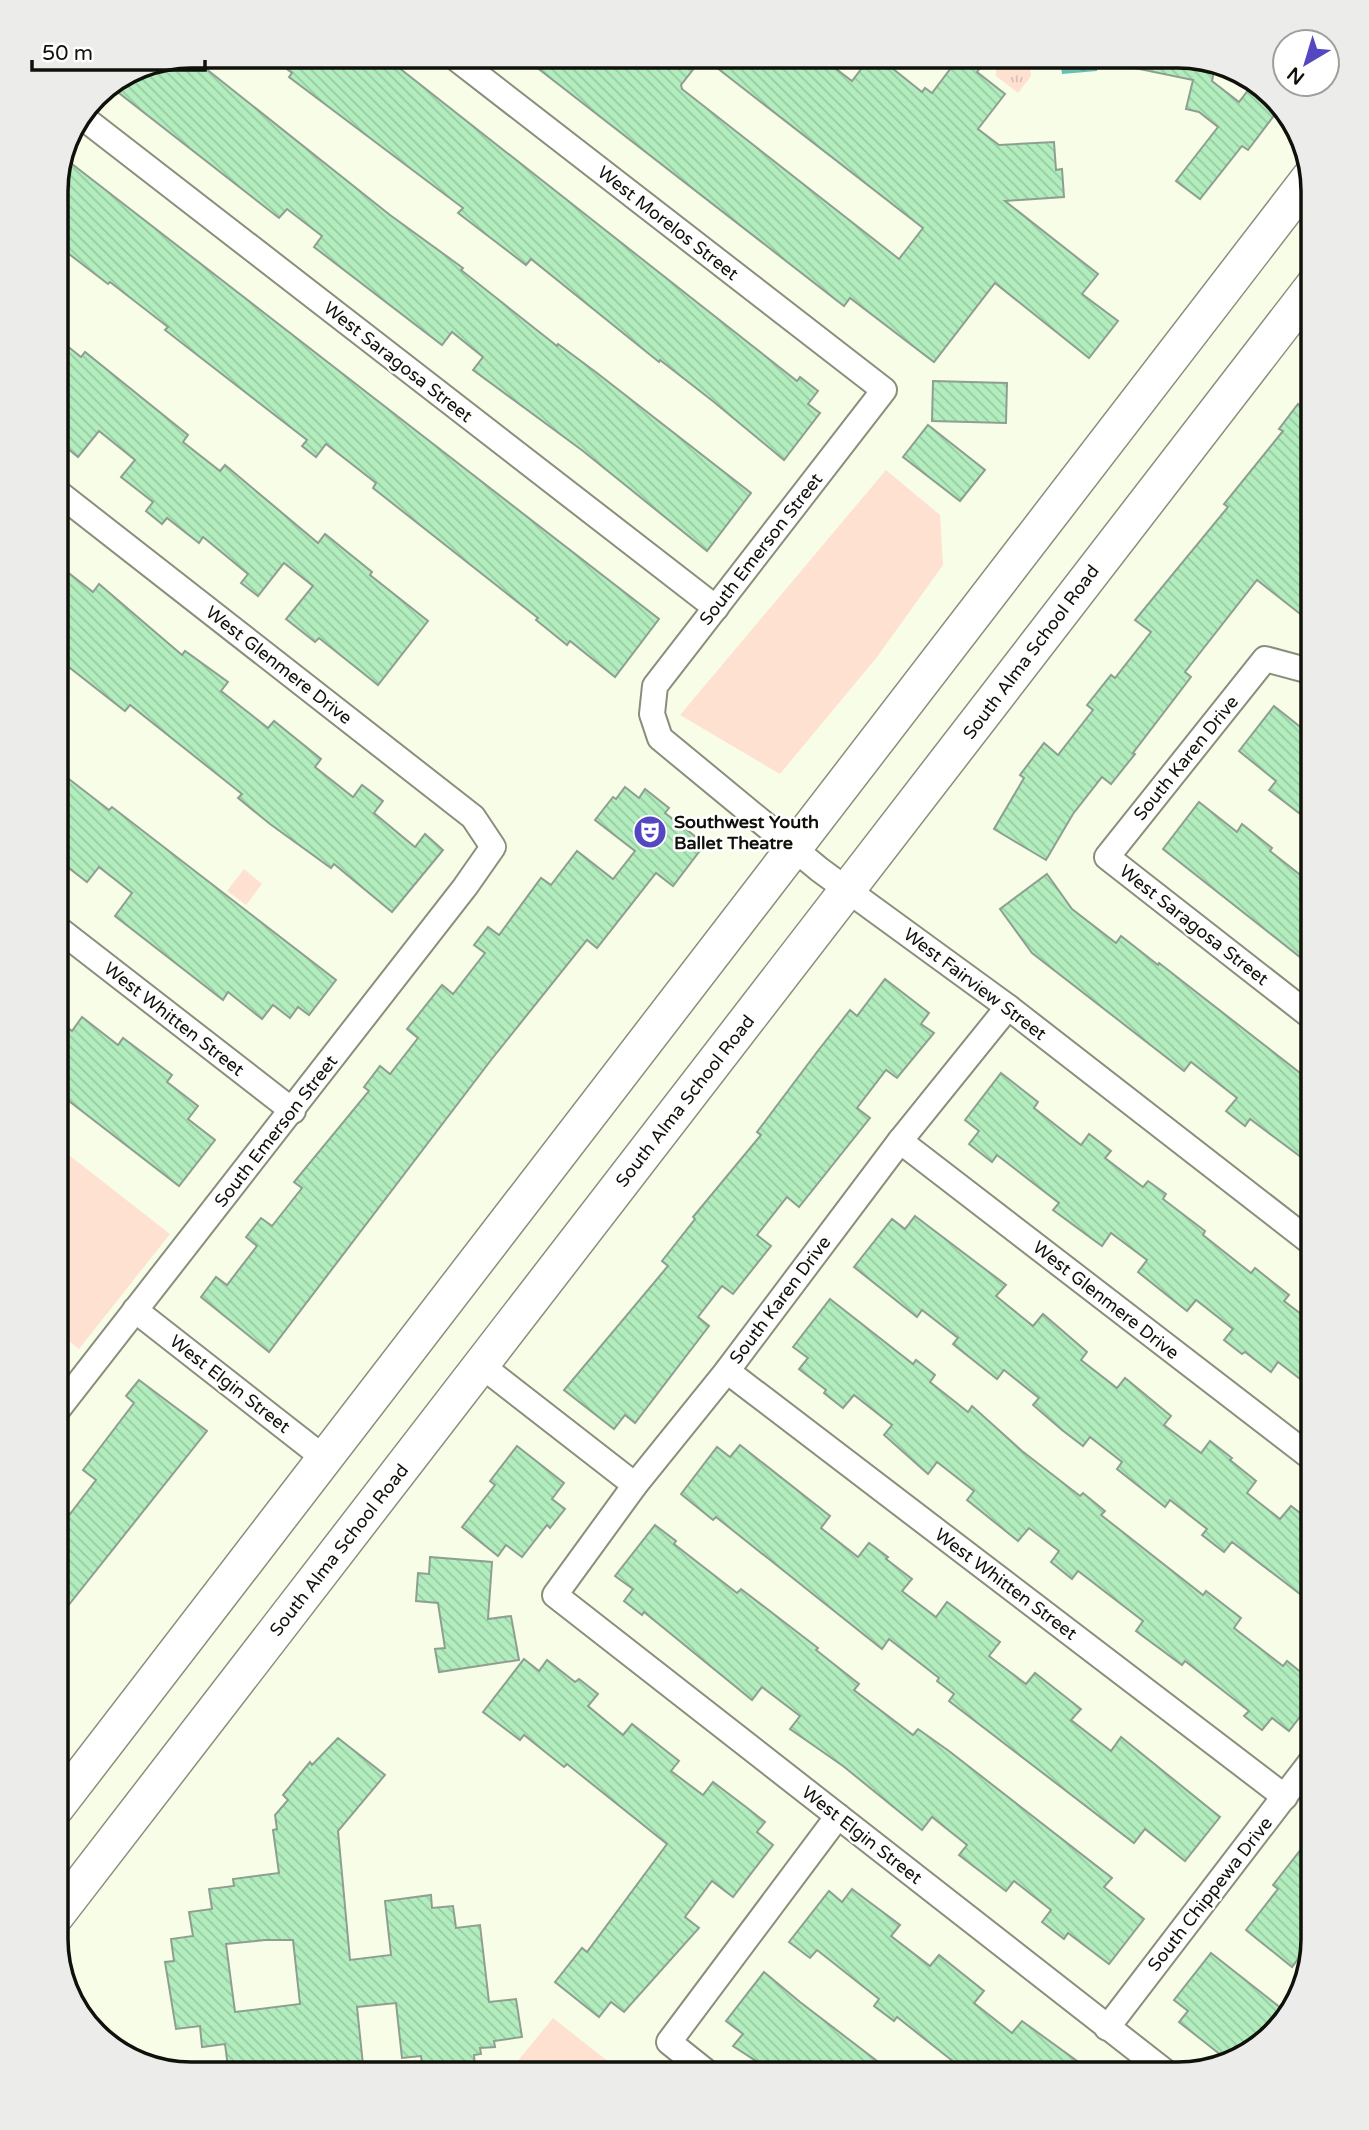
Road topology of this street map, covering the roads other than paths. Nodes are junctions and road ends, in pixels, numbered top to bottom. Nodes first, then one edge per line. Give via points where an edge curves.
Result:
1 (470, 69) edge
2 (90, 123) edge
3 (1301, 189) edge
4 (1301, 301) edge
5 (884, 390) joint
6 (69, 501) edge
7 (716, 608) junction
8 (1301, 669) edge
9 (652, 714) joint
10 (493, 847) joint
11 (795, 847) junction
12 (1107, 857) joint
13 (848, 889) junction
14 (69, 937) edge
15 (1008, 1007) junction
16 (1301, 1009) edge
17 (292, 1111) junction
18 (900, 1141) junction
19 (1301, 1235) edge
20 (135, 1310) junction
21 (482, 1366) junction
22 (727, 1371) junction
23 (68, 1396) edge
24 (1301, 1450) edge
25 (324, 1458) junction
26 (635, 1485) junction
27 (555, 1595) joint
28 (1301, 1775) edge
29 (68, 1792) edge
30 (1285, 1797) junction
31 (838, 1816) junction
32 (68, 1900) edge
33 (1107, 2028) junction
34 (693, 2062) edge
35 (1152, 2062) edge

1 - 5 street, West Morelos Street
2 - 7 street, West Saragosa Street
3 - 11 main road
4 - 13 main road, South Alma School Road
5 - 7 street, South Emerson Street
6 - 10 street, West Glenmere Drive via 473,817
7 - 9 street, South Emerson Street via 655,686
8 - 12 street, South Karen Drive via 1265,659
9 - 11 street, West Fairview Street via 660,738
10 - 17 street, South Emerson Street
11 - 13 street, West Fairview Street
11 - 25 main road
12 - 16 street, West Saragosa Street
13 - 15 street, West Fairview Street
13 - 21 main road, South Alma School Road
14 - 17 street, West Whitten Street
15 - 18 street, South Karen Drive
15 - 19 street, West Fairview Street
17 - 20 street, South Emerson Street
18 - 22 street, South Karen Drive
18 - 24 street, West Glenmere Drive
20 - 23 street, South Emerson Street
20 - 25 street, West Elgin Street
21 - 26 street
21 - 32 main road, South Alma School Road
22 - 26 street, South Karen Drive
22 - 30 street, West Whitten Street
25 - 29 main road
26 - 27 street, South Karen Drive
27 - 31 street, West Elgin Street
28 - 30 street, South Chippewa Drive
30 - 33 street, South Chippewa Drive
31 - 33 street, West Elgin Street
31 - 34 street via 669,2042
33 - 35 street, West Elgin Street

